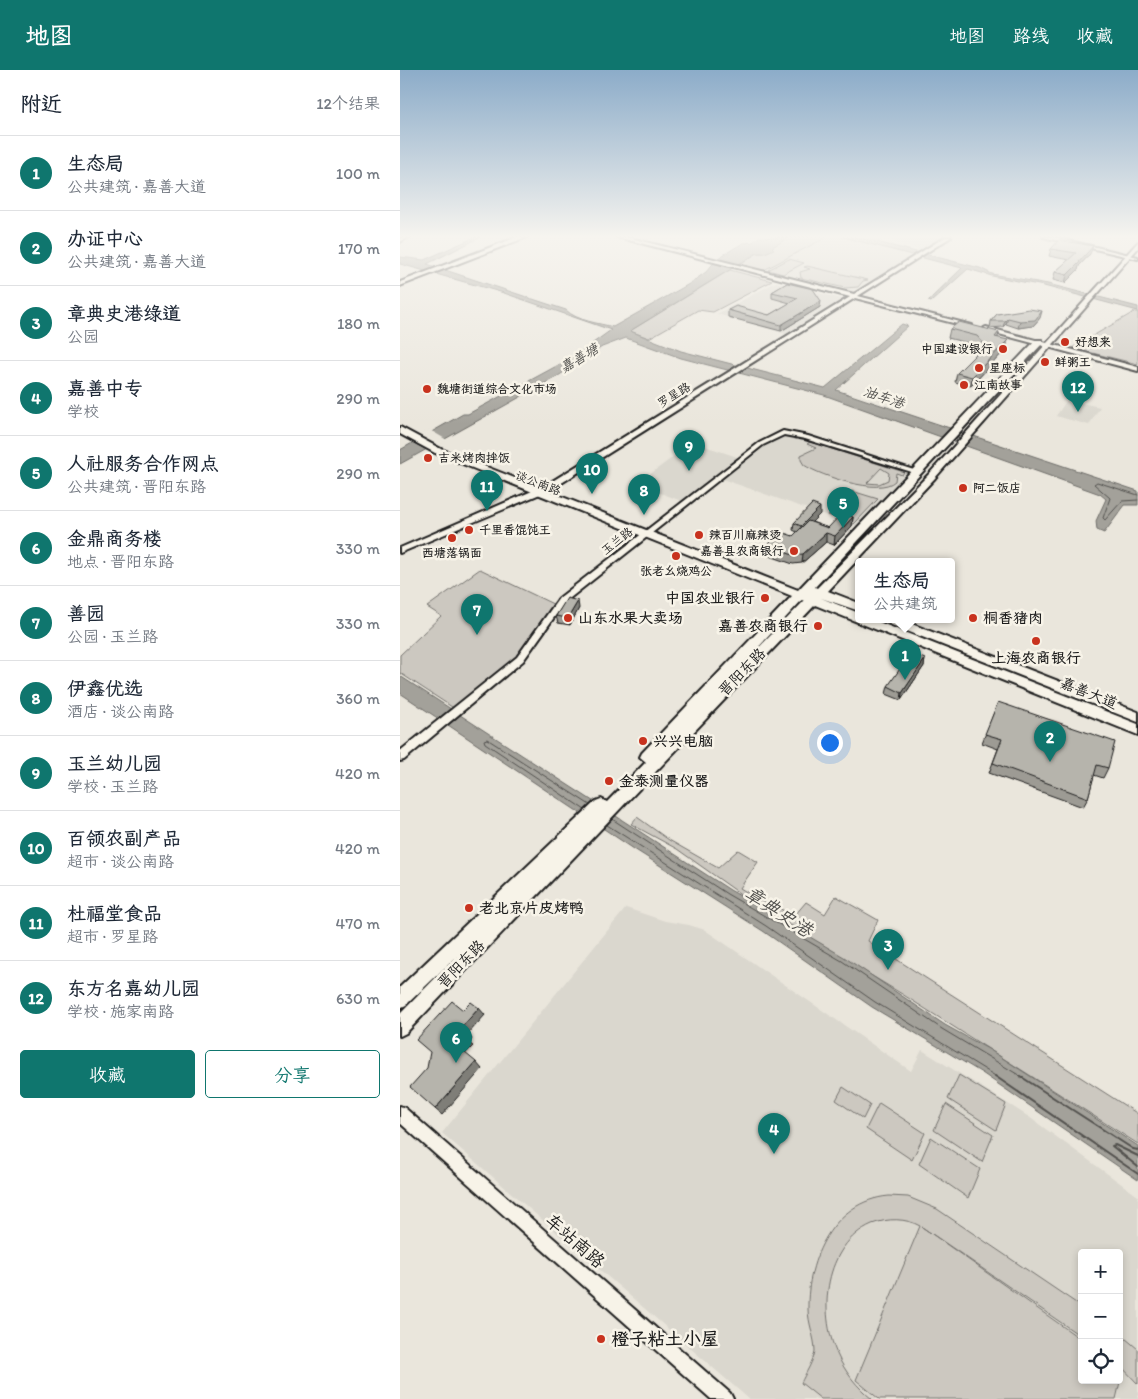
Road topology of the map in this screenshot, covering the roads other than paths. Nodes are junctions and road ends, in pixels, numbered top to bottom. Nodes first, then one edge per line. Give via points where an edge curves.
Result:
1 (849, 299) edge
2 (866, 299) edge
3 (1078, 299) edge
4 (1089, 299) edge
5 (973, 326) edge
6 (982, 328) edge
7 (1052, 328) dead end
8 (1045, 335) dead end
9 (1038, 343) junction
10 (1048, 345) junction
11 (1138, 369) edge
12 (400, 423) edge
13 (405, 431) edge
14 (917, 472) junction
15 (544, 489) junction
16 (649, 532) junction
17 (400, 550) edge
18 (810, 594) junction
19 (855, 607) edge
20 (855, 616) edge
21 (871, 623) edge
22 (898, 623) edge
23 (1138, 716) edge
24 (1138, 730) edge
25 (400, 757) edge
26 (583, 831) junction
27 (400, 999) edge
28 (400, 1027) edge
29 (400, 1113) edge
30 (724, 1399) edge

1 - 15 street, 罗星路
2 - 5 street
3 - 7 main road
4 - 10 main road, 晋阳东路
6 - 9 street
8 - 9 main road, 晋阳东路
9 - 10 street
9 - 14 main road, 晋阳东路
10 - 11 street
10 - 18 main road, 晋阳东路 via 955,450
12 - 13 main road, 谈公南路
13 - 15 main road, 谈公南路 via 441,449
14 - 16 street, 玉兰路 via 806,436 783,433 761,444
14 - 18 main road, 晋阳东路
15 - 16 main road, 谈公南路
15 - 17 street, 罗星路
16 - 18 main road, 谈公南路
16 - 25 street, 玉兰路 via 562,600 520,660
18 - 19 main road
18 - 20 main road, 嘉善大道
18 - 26 main road, 晋阳东路
21 - 24 main road, 嘉善大道
22 - 23 main road, 嘉善大道
26 - 27 main road, 晋阳东路
26 - 28 main road, 晋阳东路
29 - 30 street, 车站南路

